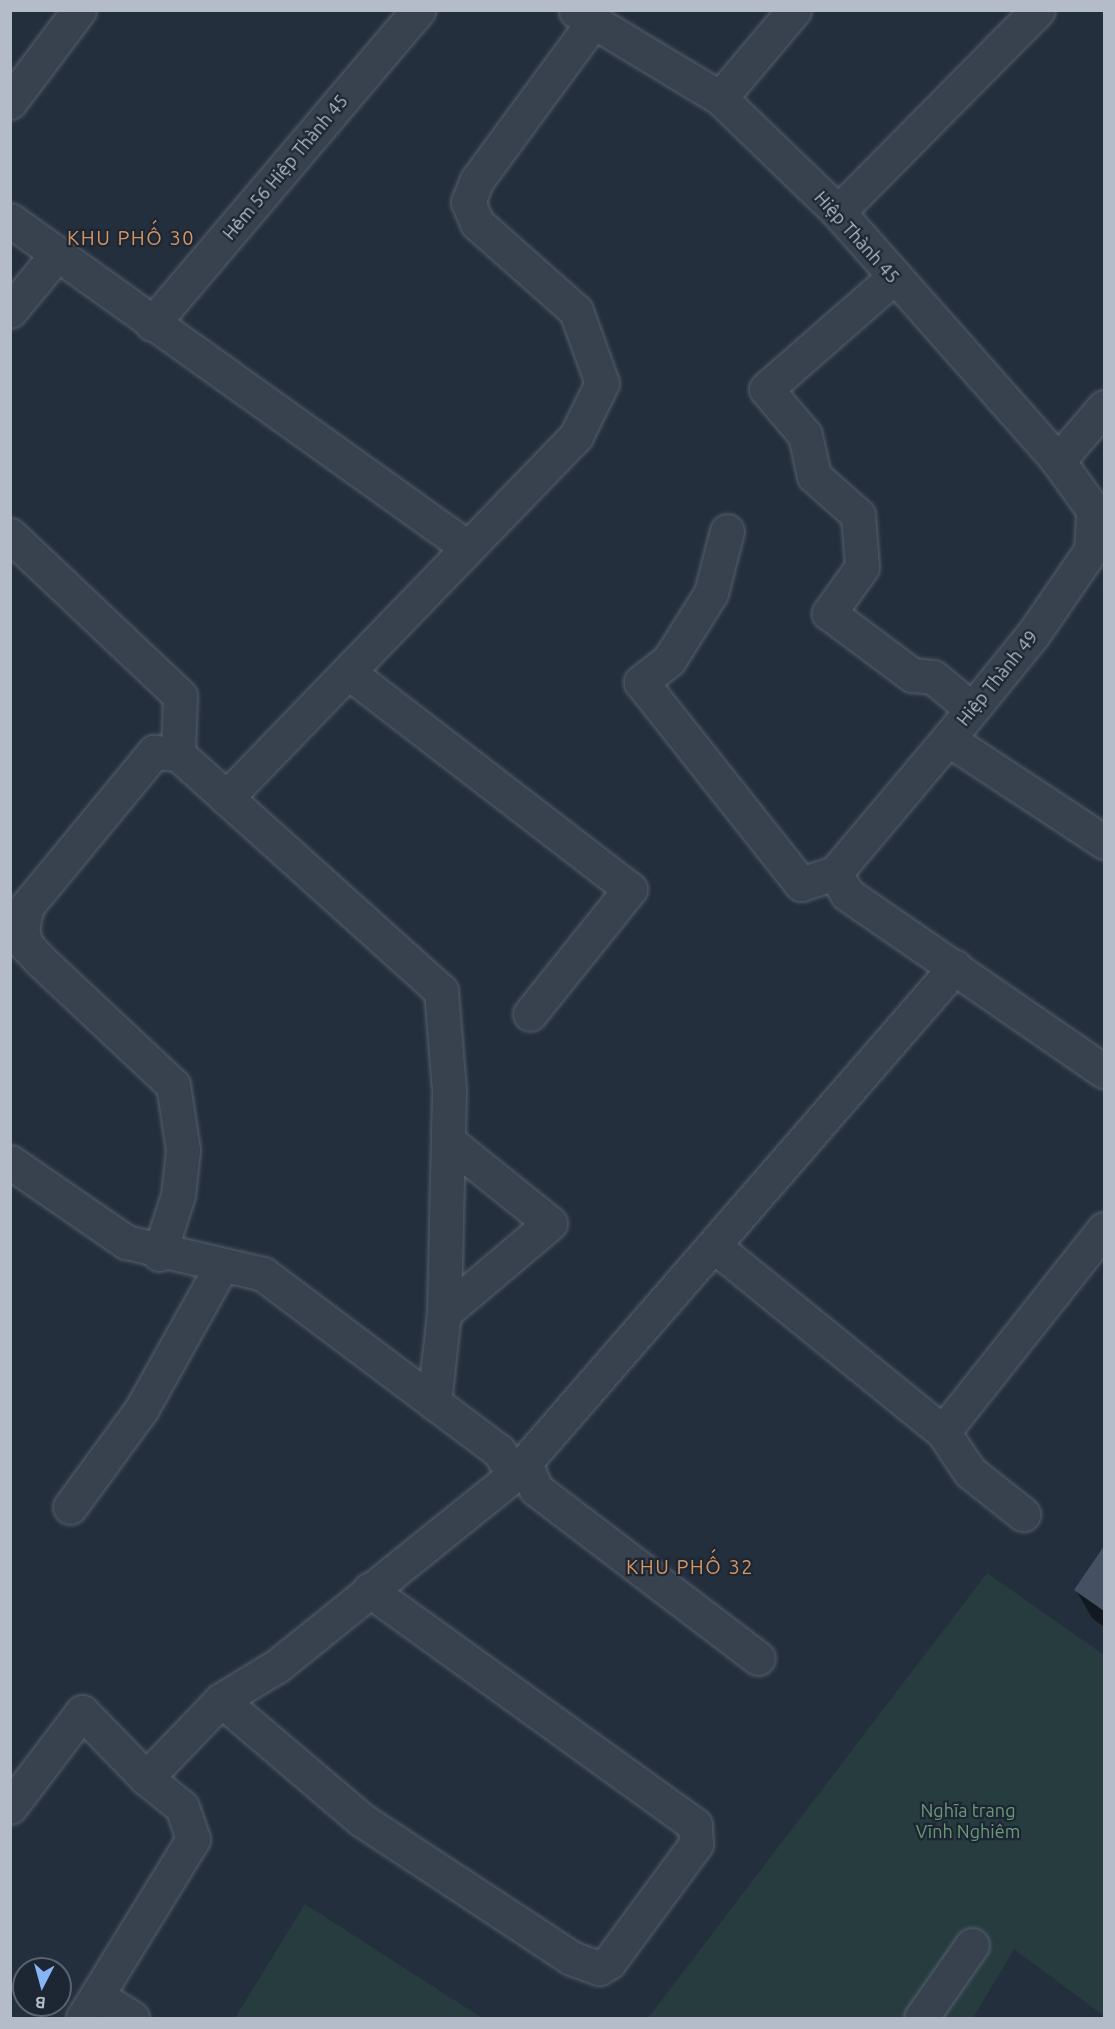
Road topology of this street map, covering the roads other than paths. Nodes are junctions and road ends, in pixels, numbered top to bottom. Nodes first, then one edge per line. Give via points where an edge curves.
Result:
1 (79, 10) edge
2 (418, 10) edge
3 (794, 10) edge
4 (1038, 10) edge
5 (584, 16) edge
6 (720, 98) junction
7 (10, 102) edge
8 (838, 212) junction
9 (10, 220) edge
10 (57, 254) junction
11 (894, 277) junction
12 (10, 311) edge
13 (152, 324) junction
14 (1104, 407) edge
15 (1058, 460) junction
16 (1099, 520) edge
17 (727, 531) dead end
18 (10, 535) edge
19 (467, 547) junction
20 (348, 672) junction
21 (972, 709) junction
22 (948, 739) junction
23 (178, 754) junction
24 (226, 798) junction
25 (1104, 842) edge
26 (835, 873) junction
27 (955, 967) junction
28 (530, 1014) dead end
29 (1104, 1071) edge
30 (448, 1141) junction
31 (10, 1162) edge
32 (1104, 1229) edge
33 (714, 1246) junction
34 (159, 1254) junction
35 (222, 1265) junction
36 (444, 1313) junction
37 (434, 1402) junction
38 (943, 1432) junction
39 (519, 1469) junction
40 (70, 1507) dead end
41 (1023, 1514) dead end
42 (369, 1590) junction
43 (758, 1658) dead end
44 (221, 1700) junction
45 (146, 1778) junction
46 (10, 1807) edge
47 (972, 1945) dead end
48 (91, 2008) edge
49 (132, 2019) edge
50 (921, 2019) edge

1 - 7 street
2 - 13 street, Hẻm 56 Hiệp Thành 45
3 - 6 street
4 - 8 street
5 - 6 street, Hiệp Thành 45
5 - 19 street via 477,180 468,202 477,223 576,311 602,383 576,436
6 - 8 street, Hiệp Thành 45
8 - 11 street, Hiệp Thành 45
9 - 10 street
10 - 12 street
10 - 13 street
11 - 15 street, Hiệp Thành 45
11 - 21 street via 766,389 805,435 814,476 858,515 862,567 829,613 912,675 933,677
13 - 19 street
14 - 15 street
15 - 16 street, Hiệp Thành 45
16 - 21 street, Hiệp Thành 49 via 1091,550
17 - 26 street via 711,594 669,660 641,682 801,884
18 - 23 street via 180,696
19 - 20 street
20 - 24 street
20 - 28 street via 630,889
21 - 22 street, Hiệp Thành 49
22 - 25 street, Hiệp Thành 49
22 - 26 street
23 - 24 street
23 - 34 street via 154,752 27,906 22,929 26,945 40,960 172,1085 183,1150 178,1195
24 - 30 street via 441,991
26 - 27 street via 847,894
27 - 29 street
27 - 33 street
30 - 36 street
30 - 36 street via 550,1223
31 - 34 street via 126,1242
32 - 38 street
33 - 38 street
33 - 39 street
34 - 35 street
35 - 37 street via 263,1274
35 - 40 street via 141,1410
36 - 37 street
37 - 39 street
38 - 41 street via 970,1472
39 - 42 street
39 - 43 street via 536,1489
42 - 44 street via 277,1666
42 - 44 street via 695,1825 696,1844 609,1962 599,1968 571,1958 362,1820
44 - 45 street
45 - 46 street via 82,1712
45 - 48 street via 182,1807 193,1839
47 - 50 street
48 - 49 street

